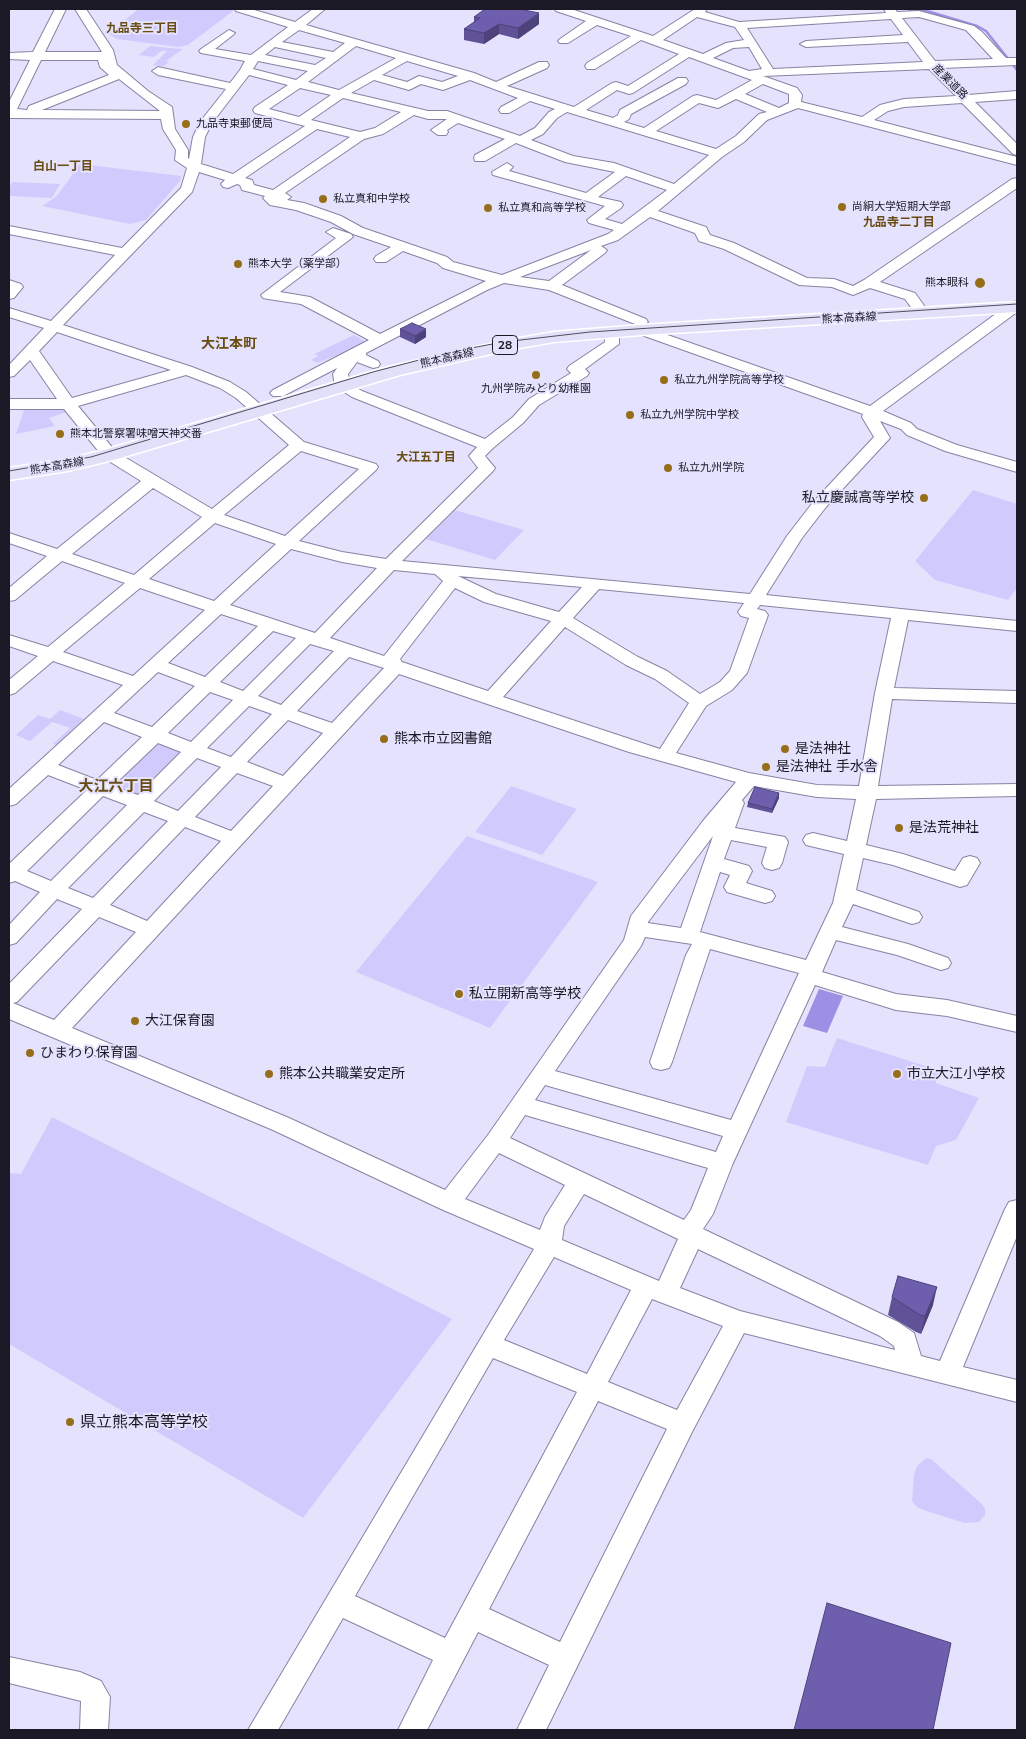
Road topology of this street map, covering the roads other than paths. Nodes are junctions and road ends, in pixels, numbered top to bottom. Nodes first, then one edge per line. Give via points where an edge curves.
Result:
1 (60, 9) edge
2 (81, 9) edge
3 (240, 9) edge
4 (320, 9) edge
5 (800, 9) edge
6 (826, 9) edge
7 (874, 9) edge
8 (906, 9) edge
9 (910, 9) edge
10 (930, 9) edge
11 (567, 10) edge
12 (699, 11) edge
13 (891, 11) edge
14 (787, 17) junction
15 (596, 20) junction
16 (833, 20) junction
17 (299, 25) junction
18 (740, 25) junction
19 (991, 30) dead end
20 (229, 33) dead end
21 (640, 36) junction
22 (911, 38) junction
23 (564, 41) dead end
24 (653, 41) junction
25 (354, 42) junction
26 (274, 43) junction
27 (752, 43) junction
28 (806, 44) junction
29 (1005, 46) dead end
30 (688, 53) junction
31 (37, 55) junction
32 (9, 56) edge
33 (335, 56) junction
34 (406, 57) junction
35 (255, 58) junction
36 (704, 59) junction
37 (1002, 61) junction
38 (1017, 61) edge
39 (543, 65) dead end
40 (932, 65) junction
41 (591, 66) dead end
42 (317, 69) junction
43 (246, 70) junction
44 (825, 70) junction
45 (158, 71) dead end
46 (372, 76) junction
47 (470, 76) junction
48 (766, 77) junction
49 (536, 81) dead end
50 (682, 81) dead end
51 (299, 83) junction
52 (496, 86) junction
53 (233, 87) junction
54 (511, 92) junction
55 (342, 93) junction
56 (801, 93) junction
57 (207, 95) dead end
58 (735, 95) junction
59 (1017, 95) edge
60 (529, 97) junction
61 (224, 99) junction
62 (967, 99) junction
63 (571, 109) junction
64 (412, 111) junction
65 (778, 112) junction
66 (9, 113) edge
67 (24, 113) junction
68 (167, 115) junction
69 (457, 119) junction
70 (301, 121) junction
71 (616, 122) junction
72 (863, 122) junction
73 (314, 124) junction
74 (437, 130) dead end
75 (646, 132) junction
76 (360, 136) junction
77 (518, 139) junction
78 (1017, 151) edge
79 (718, 154) junction
80 (480, 158) dead end
81 (1017, 161) edge
82 (507, 167) dead end
83 (193, 170) junction
84 (625, 172) junction
85 (539, 174) dead end
86 (525, 180) junction
87 (230, 182) junction
88 (1017, 182) edge
89 (676, 189) junction
90 (273, 196) junction
91 (588, 198) junction
92 (648, 212) junction
93 (9, 230) edge
94 (333, 232) dead end
95 (26, 233) junction
96 (619, 233) junction
97 (9, 245) edge
98 (402, 246) junction
99 (126, 253) junction
100 (381, 259) dead end
101 (503, 278) junction
102 (869, 283) junction
103 (9, 284) edge
104 (552, 286) junction
105 (9, 295) edge
106 (1016, 304) edge
107 (918, 309) junction
108 (9, 312) edge
109 (641, 326) junction
110 (54, 327) junction
111 (612, 333) junction
112 (380, 340) junction
113 (30, 350) junction
114 (360, 351) junction
115 (373, 364) junction
116 (188, 370) junction
117 (9, 373) edge
118 (342, 380) junction
119 (278, 393) junction
120 (9, 404) edge
121 (68, 404) junction
122 (254, 406) junction
123 (872, 412) junction
124 (298, 445) junction
125 (487, 445) junction
126 (105, 450) junction
127 (9, 464) edge
128 (1017, 467) edge
129 (9, 474) edge
130 (151, 480) junction
131 (213, 516) junction
132 (9, 538) edge
133 (289, 542) junction
134 (59, 556) junction
135 (390, 565) junction
136 (445, 575) junction
137 (137, 581) junction
138 (595, 583) junction
139 (9, 596) edge
140 (754, 600) junction
141 (217, 608) junction
142 (901, 614) junction
143 (563, 619) junction
144 (270, 624) junction
145 (1017, 626) edge
146 (312, 639) junction
147 (9, 640) edge
148 (344, 651) junction
149 (50, 654) junction
150 (155, 665) junction
151 (396, 667) junction
152 (136, 683) junction
153 (208, 684) junction
154 (9, 689) edge
155 (884, 693) junction
156 (1017, 697) edge
157 (246, 698) junction
158 (491, 699) junction
159 (699, 702) junction
160 (285, 713) junction
161 (102, 715) junction
162 (335, 731) junction
163 (156, 735) junction
164 (196, 750) junction
165 (665, 756) junction
166 (233, 765) junction
167 (46, 767) junction
168 (286, 784) junction
169 (743, 786) junction
170 (101, 788) junction
171 (1017, 790) edge
172 (13, 791) edge
173 (867, 793) junction
174 (141, 804) junction
175 (181, 819) junction
176 (724, 832) junction
177 (234, 839) junction
178 (813, 840) dead end
179 (855, 849) junction
180 (713, 863) junction
181 (772, 863) dead end
182 (970, 863) dead end
183 (10, 873) edge
184 (54, 890) junction
185 (845, 894) junction
186 (765, 896) dead end
187 (96, 907) junction
188 (912, 917) dead end
189 (150, 930) junction
190 (637, 930) junction
191 (829, 931) junction
192 (9, 938) edge
193 (696, 939) junction
194 (941, 963) dead end
195 (810, 972) junction
196 (9, 997) edge
197 (9, 1010) edge
198 (1017, 1024) edge
199 (57, 1030) junction
200 (661, 1062) dead end
201 (540, 1075) junction
202 (521, 1104) junction
203 (737, 1130) junction
204 (496, 1141) junction
205 (722, 1163) junction
206 (580, 1181) junction
207 (449, 1202) junction
208 (1017, 1209) edge
209 (690, 1234) junction
210 (549, 1244) junction
211 (656, 1289) junction
212 (738, 1321) junction
213 (488, 1345) junction
214 (910, 1364) junction
215 (947, 1374) junction
216 (592, 1387) junction
217 (1017, 1391) edge
218 (683, 1424) junction
219 (338, 1602) junction
220 (472, 1615) junction
221 (452, 1655) junction
222 (566, 1659) junction
223 (9, 1670) edge
224 (94, 1730) edge
225 (262, 1730) edge
226 (412, 1730) edge
227 (531, 1730) edge

1 - 31 street
2 - 68 street via 107,50 111,66 160,106 166,107
3 - 17 street
4 - 17 street
5 - 14 street
6 - 16 street
7 - 13 street
8 - 9 street
10 - 19 street
11 - 15 street
12 - 18 street
12 - 24 street
13 - 16 street
13 - 22 street, 産業道路
13 - 37 street via 919,14 970,28
14 - 16 street
14 - 18 street
14 - 28 street
15 - 21 street
15 - 23 street
17 - 25 street
17 - 26 street
18 - 27 street
20 - 35 street via 205,51
21 - 24 street
21 - 41 street
22 - 28 street
22 - 40 street, 産業道路
24 - 30 street
25 - 33 street
25 - 34 street
26 - 33 street
26 - 35 street
27 - 36 street via 730,45
27 - 48 street
28 - 44 street
29 - 38 street
30 - 36 street
30 - 63 street via 629,90 616,86
31 - 32 street
31 - 66 street
31 - 67 street via 103,56 106,66 117,76
33 - 42 street
34 - 46 street
34 - 47 street
35 - 42 street
35 - 43 street
36 - 48 street via 742,73
37 - 38 street
37 - 40 street
39 - 52 street
40 - 44 street
40 - 62 street, 産業道路
42 - 51 street
43 - 51 street
43 - 53 street
44 - 48 street
44 - 56 street
45 - 53 street
46 - 47 street via 409,86 419,80 443,86
46 - 55 street
47 - 52 street
48 - 56 street
48 - 58 street
49 - 54 street
50 - 71 street via 624,113 625,116
51 - 55 street
51 - 70 street via 259,110
52 - 54 street
53 - 61 street
54 - 60 street
54 - 60 street via 500,106
55 - 64 street
55 - 70 street
56 - 65 street
56 - 72 street
57 - 61 street
58 - 65 street
58 - 75 street via 718,104 697,99
59 - 62 street
60 - 63 street
61 - 83 street via 199,136
62 - 72 street via 904,103 884,108
62 - 78 street, 産業道路
63 - 71 street
63 - 77 street via 552,115 539,131
64 - 69 street
64 - 76 street via 379,131
65 - 79 street via 763,117
66 - 67 street
67 - 68 street
68 - 83 street via 169,129 182,150 181,160
69 - 74 street
69 - 77 street
70 - 73 street
71 - 75 street
72 - 81 street
73 - 76 street
73 - 87 street
75 - 79 street
76 - 90 street
77 - 80 street
77 - 84 street via 570,159
79 - 89 street
82 - 86 street via 498,172
83 - 87 street
83 - 99 street via 188,189
84 - 89 street
84 - 91 street
85 - 86 street
86 - 91 street
87 - 90 street via 247,183 247,187
88 - 102 street
89 - 92 street
90 - 98 street via 275,202 299,206
90 - 101 street via 325,207 338,212 359,228 450,260 455,265 502,275
91 - 96 street via 616,205 594,220
92 - 96 street
92 - 102 street via 701,230 704,238 729,246 804,282 834,283 853,291
93 - 95 street
94 - 112 street via 346,237 268,295 306,300
95 - 97 street
95 - 99 street
96 - 101 street
96 - 104 street
98 - 100 street
98 - 101 street via 448,265
99 - 110 street
101 - 104 street
101 - 112 street
102 - 107 street via 910,296
103 - 105 street via 16,287
104 - 109 street
106 - 107 main road, 熊本高森線 / 28
106 - 123 street
107 - 109 main road, 熊本高森線 / 28
108 - 110 street
109 - 111 main road, 熊本高森線 / 28
109 - 115 main road, 熊本高森線 / 28 via 547,328 502,334
109 - 123 street
110 - 113 street
110 - 116 street
111 - 118 main road, 熊本高森線 / 28 via 554,337 508,345
111 - 125 street via 612,344 574,369 582,374 534,402
112 - 114 street
113 - 117 street
113 - 121 street
114 - 115 street via 358,357
114 - 118 street via 350,360
114 - 119 street
115 - 118 main road, 熊本高森線 / 28
116 - 121 street
116 - 122 street via 225,385
118 - 119 main road, 熊本高森線 / 28
118 - 122 main road, 熊本高森線 / 28
118 - 125 street via 357,394
119 - 122 main road, 熊本高森線 / 28
120 - 121 street
121 - 126 street
122 - 124 street
122 - 126 main road, 熊本高森線 / 28
123 - 128 street via 950,448
123 - 140 street via 870,417 882,438 820,504
124 - 131 street
124 - 133 street via 370,467
125 - 135 street via 476,456 487,468
126 - 127 main road, 熊本高森線 / 28
126 - 129 main road, 熊本高森線 / 28 via 68,465
126 - 130 street
130 - 131 street
130 - 134 street
131 - 133 street
131 - 137 street
132 - 134 street
133 - 135 street via 324,553
133 - 141 street
134 - 137 street
134 - 139 street
135 - 136 street
135 - 146 street
136 - 138 street
136 - 143 street via 490,598
136 - 151 street via 391,659
137 - 141 street
137 - 149 street
138 - 140 street
138 - 143 street
140 - 142 street
140 - 159 street via 747,612 759,614 738,673 726,686
141 - 144 street
141 - 150 street
142 - 145 street
142 - 155 street
143 - 158 street
143 - 159 street via 660,675
144 - 146 street
144 - 153 street
146 - 148 street
146 - 157 street
147 - 149 street
148 - 151 street
148 - 160 street
149 - 152 street
149 - 154 street
150 - 152 street
150 - 153 street
151 - 158 street
151 - 162 street
152 - 161 street
153 - 157 street
153 - 163 street
155 - 156 street
155 - 173 street
157 - 160 street
157 - 164 street
158 - 165 street
159 - 165 street
160 - 162 street
160 - 166 street
161 - 163 street
161 - 167 street
162 - 168 street
163 - 164 street
163 - 170 street
164 - 166 street
164 - 174 street
165 - 169 street
166 - 168 street
166 - 175 street
167 - 170 street
167 - 172 street
168 - 177 street
169 - 173 street
169 - 176 street
169 - 190 street via 638,921
170 - 174 street
170 - 183 street
171 - 173 street
173 - 179 street
174 - 175 street
174 - 184 street
175 - 177 street
175 - 187 street
176 - 180 street
176 - 181 street via 778,842
177 - 189 street
178 - 179 street
179 - 182 street via 960,880
179 - 185 street
180 - 186 street via 742,871 734,887
180 - 193 street
183 - 184 street
184 - 187 street
184 - 192 street
185 - 188 street
185 - 191 street
187 - 189 street
187 - 196 street
189 - 199 street
190 - 193 street
190 - 201 street via 634,942
191 - 194 street
191 - 195 street
193 - 195 street
193 - 200 street via 696,955
195 - 198 street via 896,1002 947,1008
195 - 203 street
197 - 199 street
199 - 207 street via 281,1124
201 - 202 street
201 - 203 street
202 - 204 street
202 - 205 street
203 - 205 street
204 - 206 street
204 - 207 street
205 - 209 street
206 - 209 street
206 - 210 street via 553,1224
207 - 210 street
208 - 215 street
209 - 211 street via 690,1241
209 - 214 street via 889,1329 905,1340
210 - 211 street
210 - 213 street
211 - 212 street
211 - 216 street
212 - 214 street
212 - 218 street
213 - 216 street
213 - 219 street
214 - 215 street
215 - 217 street
216 - 218 street
216 - 220 street
218 - 222 street
219 - 221 street
219 - 225 street
220 - 221 street
220 - 222 street
221 - 226 street
222 - 227 street
223 - 224 street via 91,1691 96,1697

